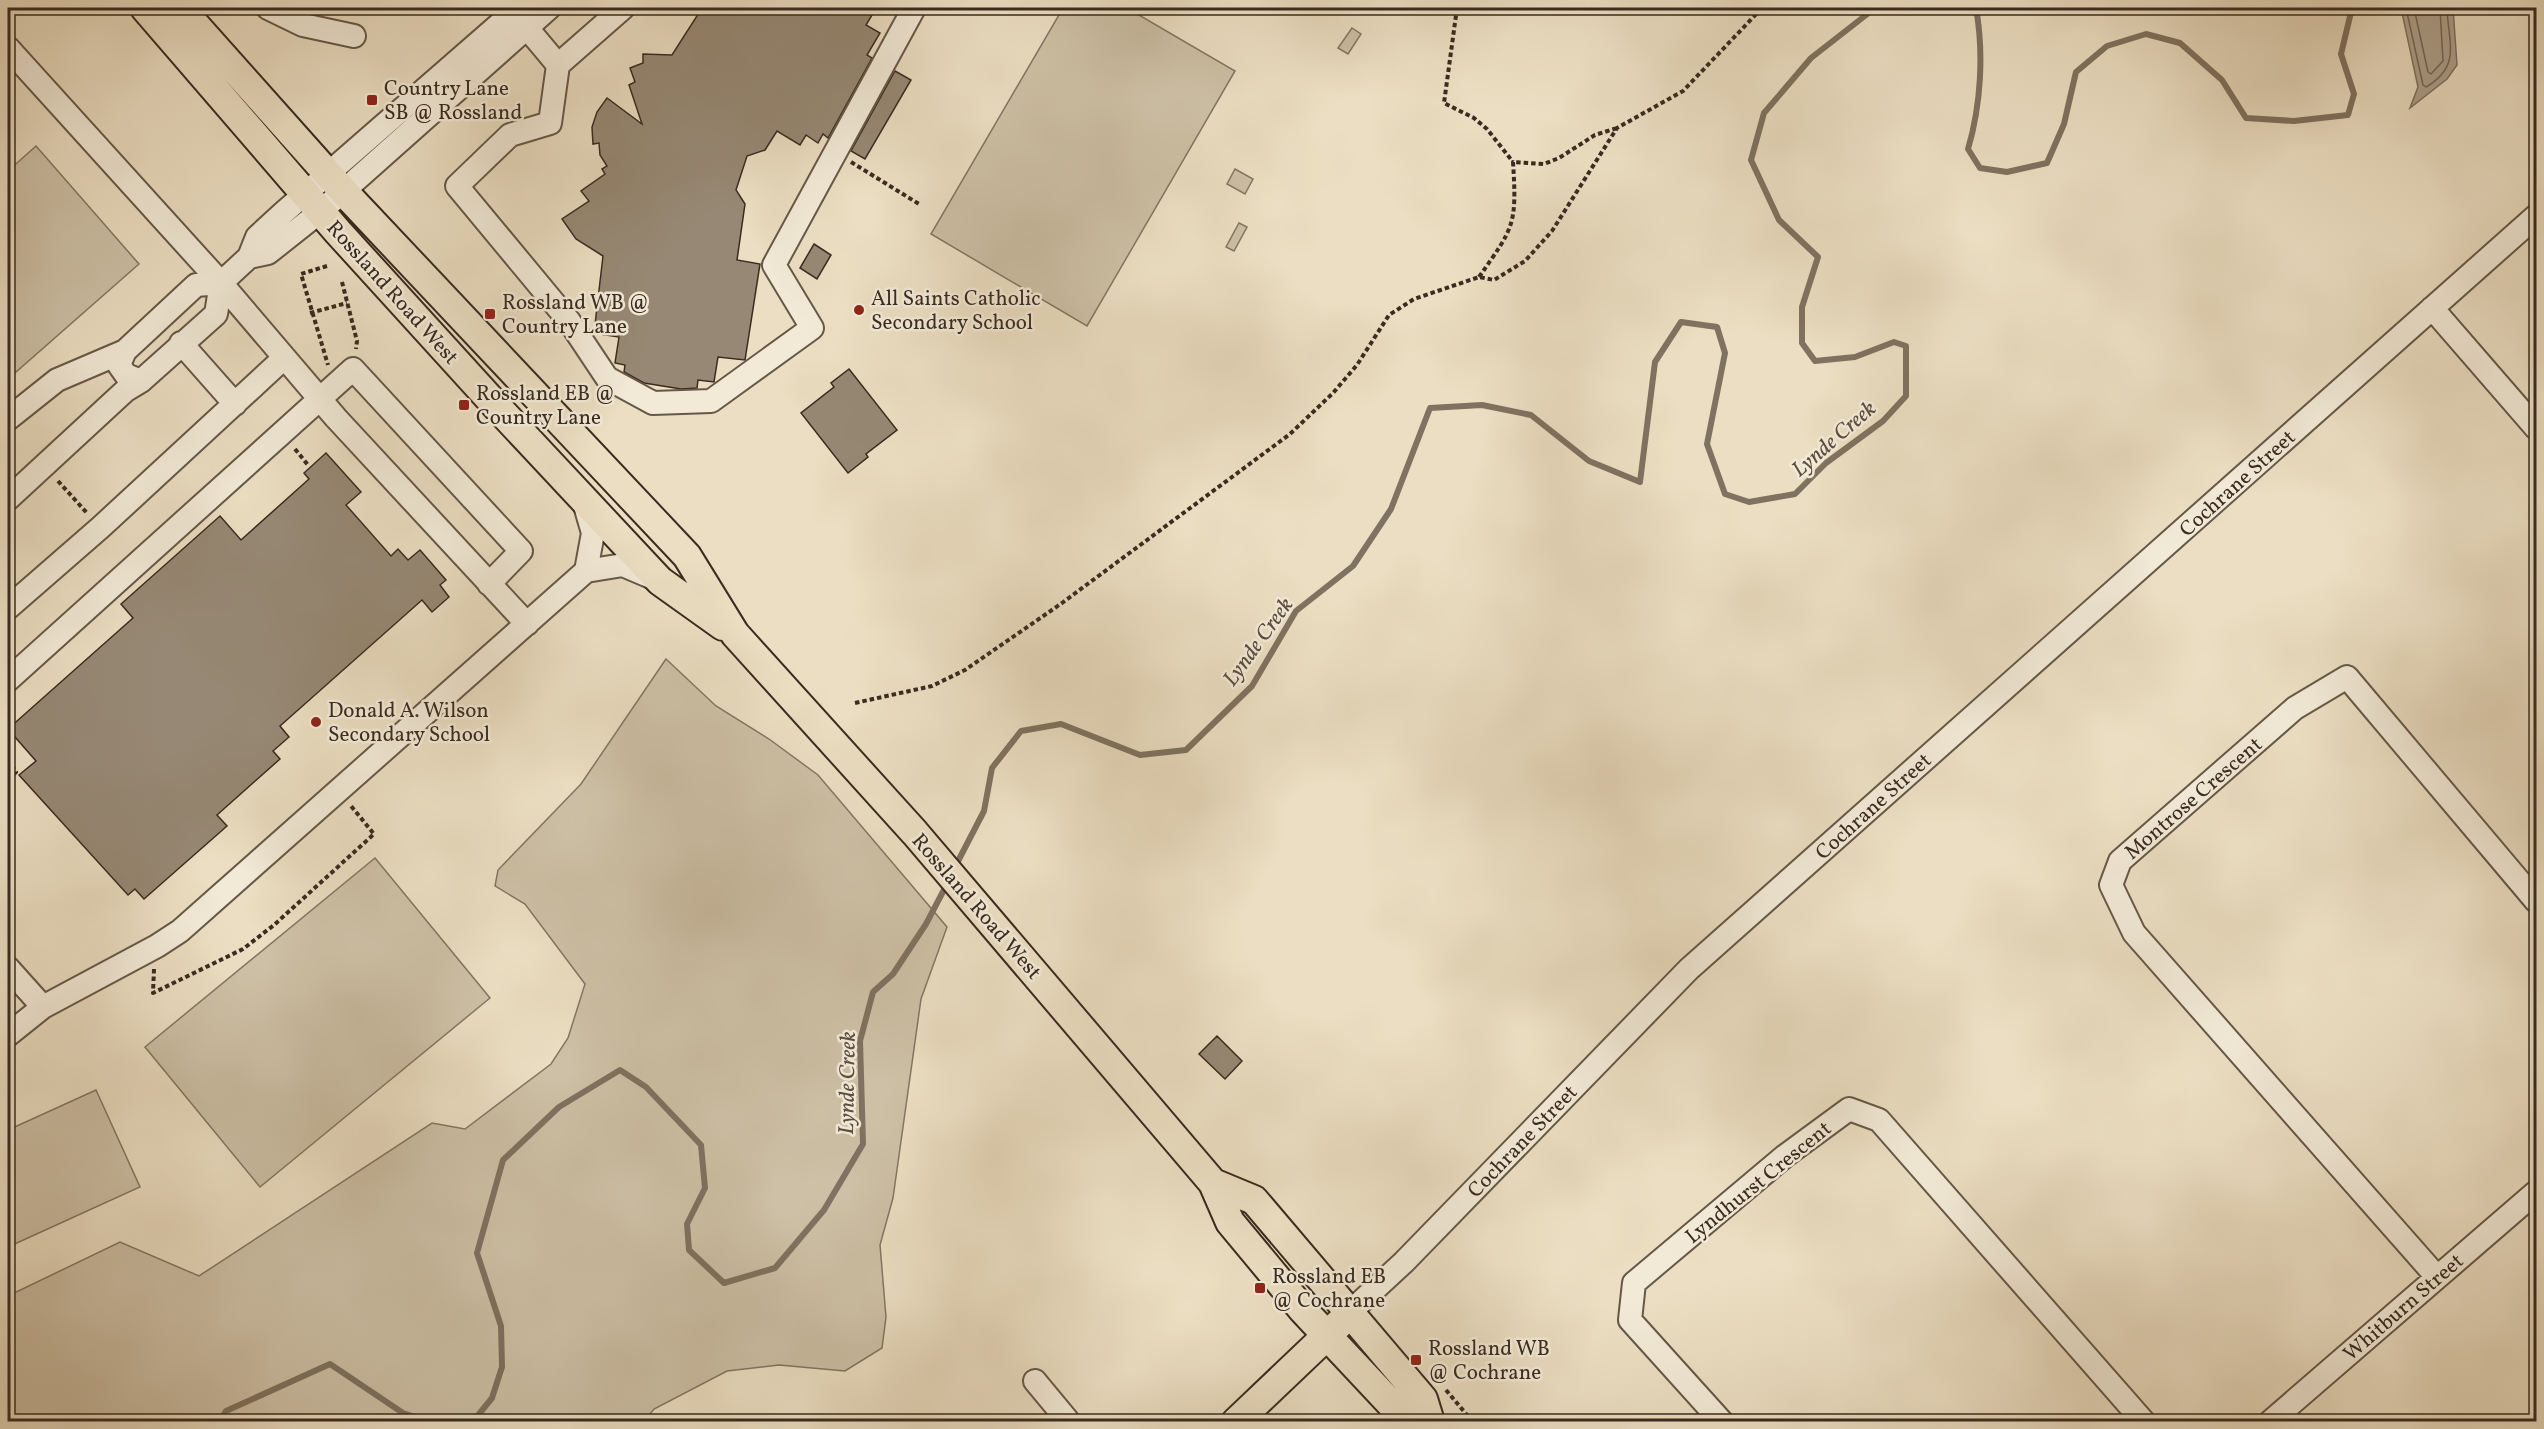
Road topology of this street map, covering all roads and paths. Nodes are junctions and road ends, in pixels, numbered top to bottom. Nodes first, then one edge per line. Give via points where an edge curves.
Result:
1 (145, 8) edge
2 (180, 8) edge
3 (268, 8) edge
4 (549, 8) edge
5 (623, 8) edge
6 (913, 8) edge
7 (1456, 8) edge
8 (1762, 8) edge
9 (522, 18) edge
10 (354, 36) dead end
11 (8, 48) edge
12 (558, 65) junction
13 (1617, 128) junction
14 (836, 152) junction
15 (1513, 162) junction
16 (336, 183) junction
17 (314, 202) junction
18 (919, 204) dead end
19 (2536, 216) edge
20 (327, 266) dead end
21 (301, 273) dead end
22 (1479, 277) junction
23 (342, 282) dead end
24 (221, 283) junction
25 (346, 303) junction
26 (2432, 308) junction
27 (310, 313) dead end
28 (181, 343) junction
29 (125, 351) junction
30 (284, 358) junction
31 (354, 369) junction
32 (141, 381) junction
33 (318, 398) junction
34 (235, 404) junction
35 (8, 419) edge
36 (2536, 428) edge
37 (582, 496) junction
38 (8, 499) edge
39 (586, 571) junction
40 (660, 581) junction
41 (489, 584) junction
42 (8, 608) edge
43 (527, 624) junction
44 (735, 634) junction
45 (8, 679) edge
46 (855, 703) dead end
47 (8, 759) edge
48 (8, 780) edge
49 (338, 792) junction
50 (2536, 901) edge
51 (157, 946) junction
52 (8, 968) edge
53 (43, 1006) junction
54 (8, 1035) edge
55 (1213, 1183) junction
56 (2536, 1192) edge
57 (2438, 1276) junction
58 (1350, 1312) junction
59 (1327, 1336) junction
60 (1035, 1381) dead end
61 (1069, 1422) edge
62 (1236, 1422) edge
63 (1408, 1422) edge
64 (1430, 1422) edge
65 (1722, 1422) edge
66 (2144, 1422) edge
67 (2270, 1422) edge

1 - 17 main road, Rossland Road West
2 - 16 main road, Rossland Road West
3 - 10 street via 303,25
4 - 9 street
5 - 12 street
6 - 14 street
7 - 15 path via 1444,103 1487,129
8 - 13 path via 1683,91
9 - 12 street
9 - 16 street
11 - 24 street
12 - 14 street via 549,123 510,135 457,186 569,321 607,378 653,403 711,401 812,328 774,265
13 - 15 path via 1595,135 1544,165
13 - 22 path via 1552,231 1525,261 1494,280
14 - 18 path
15 - 22 path via 1516,210 1510,232
16 - 17 street
16 - 44 main road, Rossland Road West via 687,556
17 - 24 street via 256,237 249,257
17 - 37 main road, Rossland Road West via 411,314
19 - 26 street, Cochrane Street
20 - 21 path
22 - 46 path via 1414,299 1389,315 1333,393 1290,434 975,663 932,686
23 - 25 path
24 - 28 street via 216,315
24 - 29 street via 196,285
24 - 30 street
25 - 27 path
25 - 31 path via 357,341
26 - 36 street
26 - 58 street, Cochrane Street via 1689,969 1404,1262
28 - 32 street
28 - 34 street
29 - 32 street via 119,364 126,375
29 - 35 street via 57,380
30 - 33 street
30 - 34 street
31 - 33 street
31 - 41 street via 521,551
32 - 38 street via 126,390
33 - 41 street
33 - 45 street
34 - 42 street
37 - 39 street via 593,533
37 - 40 main road, Rossland Road West
39 - 40 street via 623,565
39 - 43 street
40 - 44 main road, Rossland Road West
41 - 43 street
43 - 49 street
44 - 55 main road, Rossland Road West via 915,833
47 - 48 path via 16,772
49 - 51 street via 180,931
49 - 51 path via 374,834 274,925 243,949 153,993
50 - 57 street, Montrose Crescent via 2347,677 2295,708 2120,861 2111,885 2134,933
51 - 53 street
52 - 53 street
53 - 54 street
55 - 58 main road, Rossland Road West via 1254,1200
55 - 59 main road, Rossland Road West via 1230,1222
56 - 57 street, Whitburn Street
57 - 67 street, Whitburn Street
58 - 59 main road, Cochrane Street
58 - 64 main road, Rossland Road West via 1423,1399
59 - 62 main road, Cochrane Street
59 - 63 main road, Rossland Road West
60 - 61 street
65 - 66 street, Lyndhurst Crescent via 1630,1320 1634,1283 1785,1156 1849,1110 1880,1120

